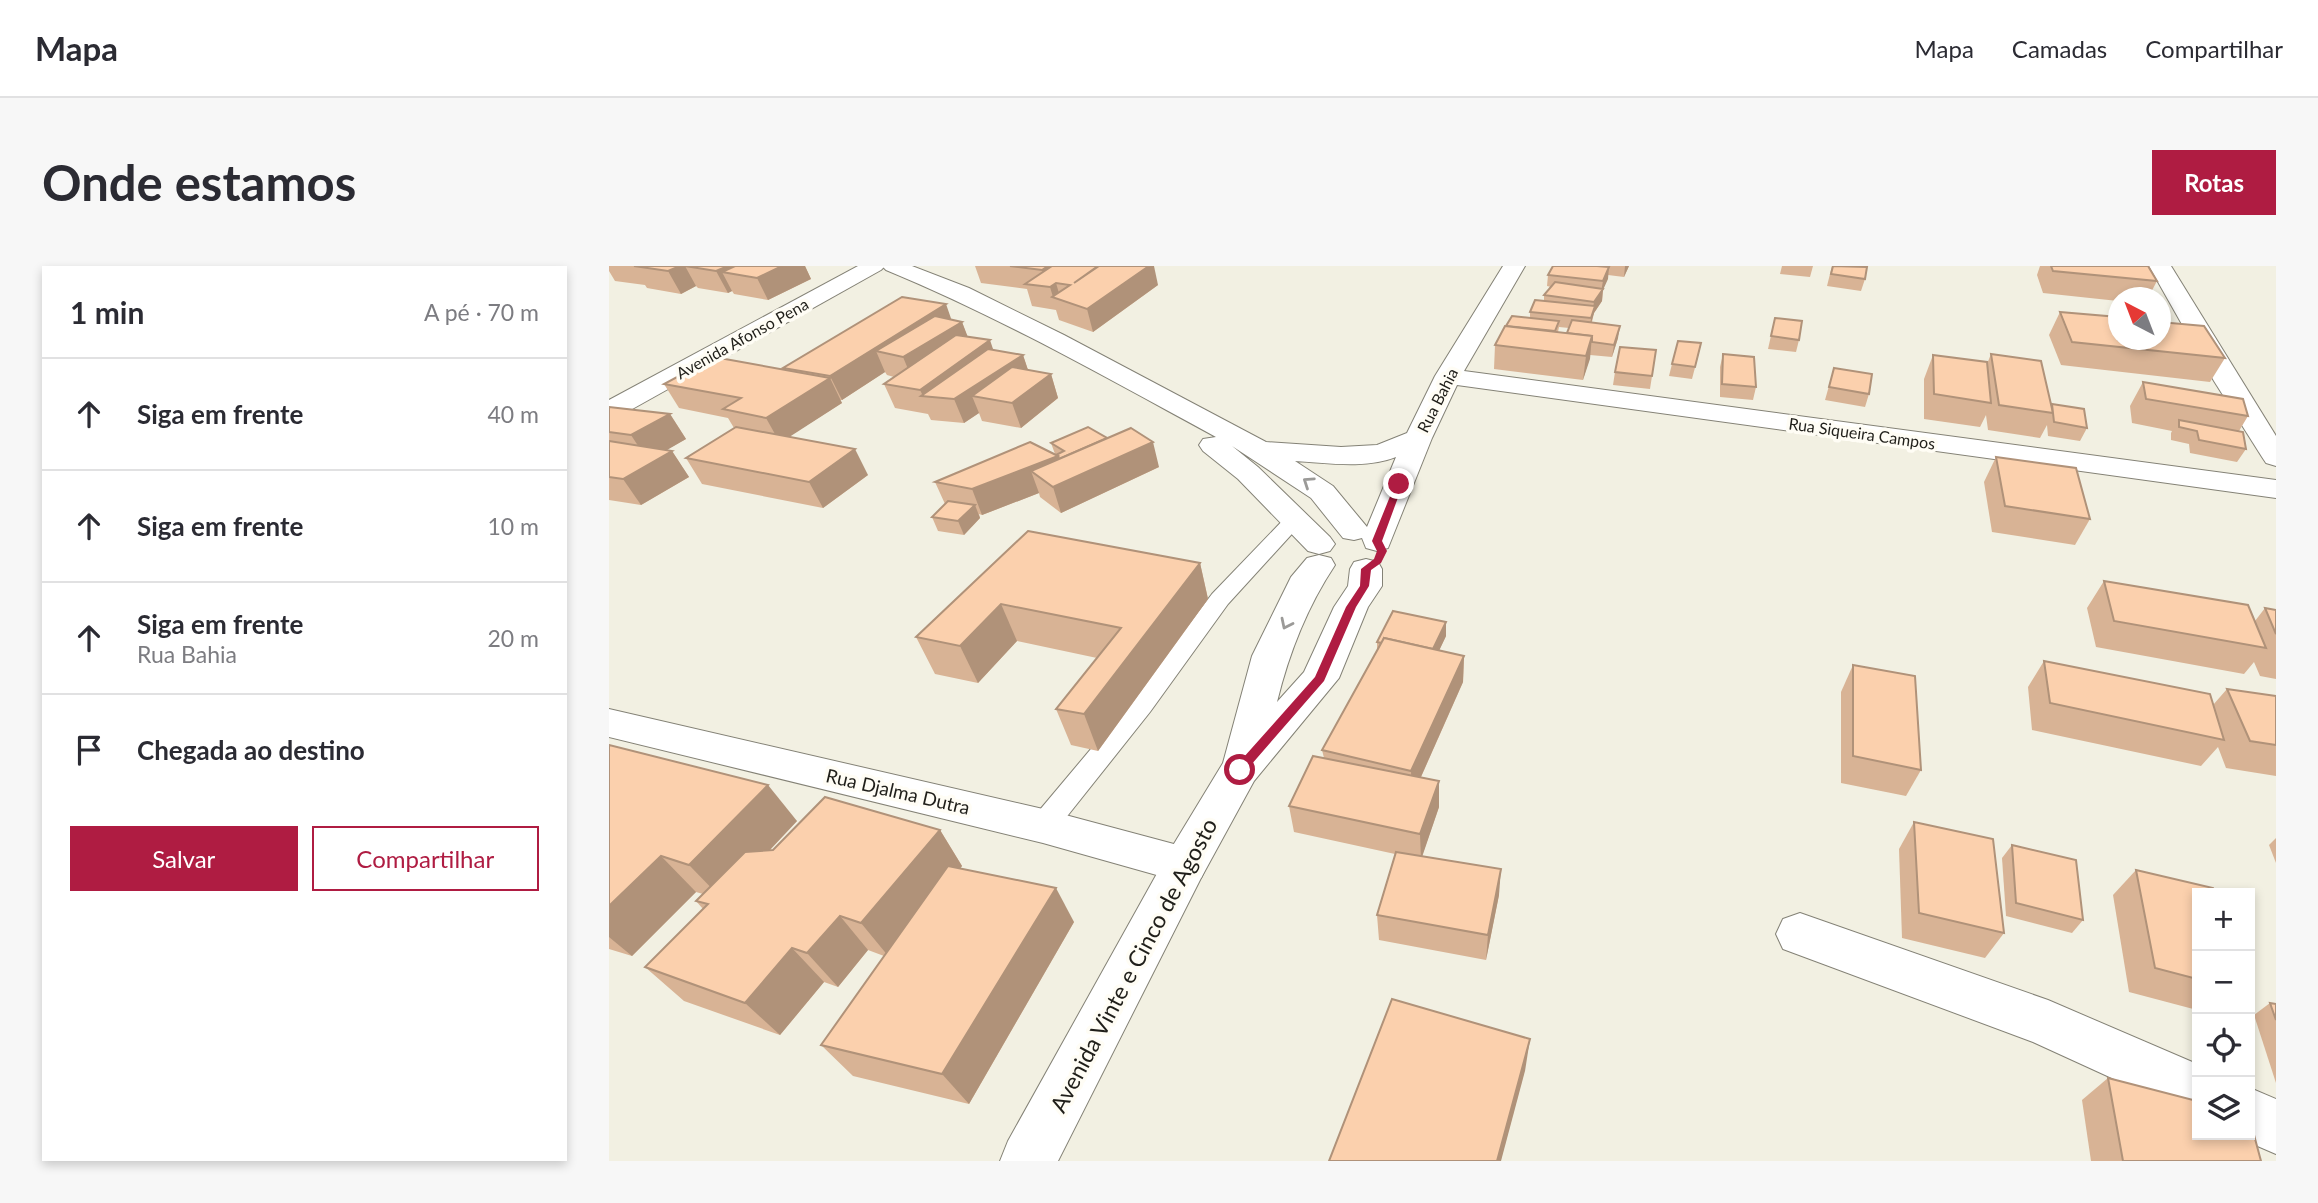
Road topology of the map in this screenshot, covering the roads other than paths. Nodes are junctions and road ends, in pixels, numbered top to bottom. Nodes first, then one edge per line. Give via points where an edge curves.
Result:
1 (874, 266) edge
2 (893, 266) edge
3 (1514, 266) edge
4 (2160, 266) edge
5 (1448, 376) junction
6 (1129, 379) junction
7 (609, 411) edge
8 (1418, 438) junction
9 (1260, 450) junction
10 (2276, 457) edge
11 (2276, 489) edge
12 (1294, 520) junction
13 (1366, 547) junction
14 (1319, 554) junction
15 (609, 723) edge
16 (1240, 770) junction
17 (1043, 825) junction
18 (1185, 865) junction
19 (1800, 934) dead end
20 (2192, 1089) edge
21 (2255, 1117) edge
22 (2276, 1127) edge
23 (1028, 1161) edge

1 - 7 street, Avenida Afonso Pena
2 - 6 street via 961,293
3 - 5 street, Rua Bahia
4 - 10 street
5 - 8 street, Rua Bahia
5 - 11 street, Rua Siqueira Campos
6 - 9 street
6 - 12 street via 1248,473
8 - 9 street via 1382,453 1341,456
8 - 13 street, Rua Bahia
13 -> 9 street via 1322,492
12 - 14 street
12 - 17 lane via 1220,599 1141,706
13 - 14 street via 1327,538
13 - 16 street, Avenida Vinte e Cinco de Agosto via 1364,586 1320,678
14 -> 16 street, Avenida Vinte e Cinco de Agosto via 1270,656
15 - 17 street, Rua Djalma Dutra
16 - 18 street, Avenida Vinte e Cinco de Agosto
17 - 18 street, Rua Djalma Dutra
18 - 23 street, Avenida Vinte e Cinco de Agosto
19 - 20 street via 2048,1024
21 - 22 street

